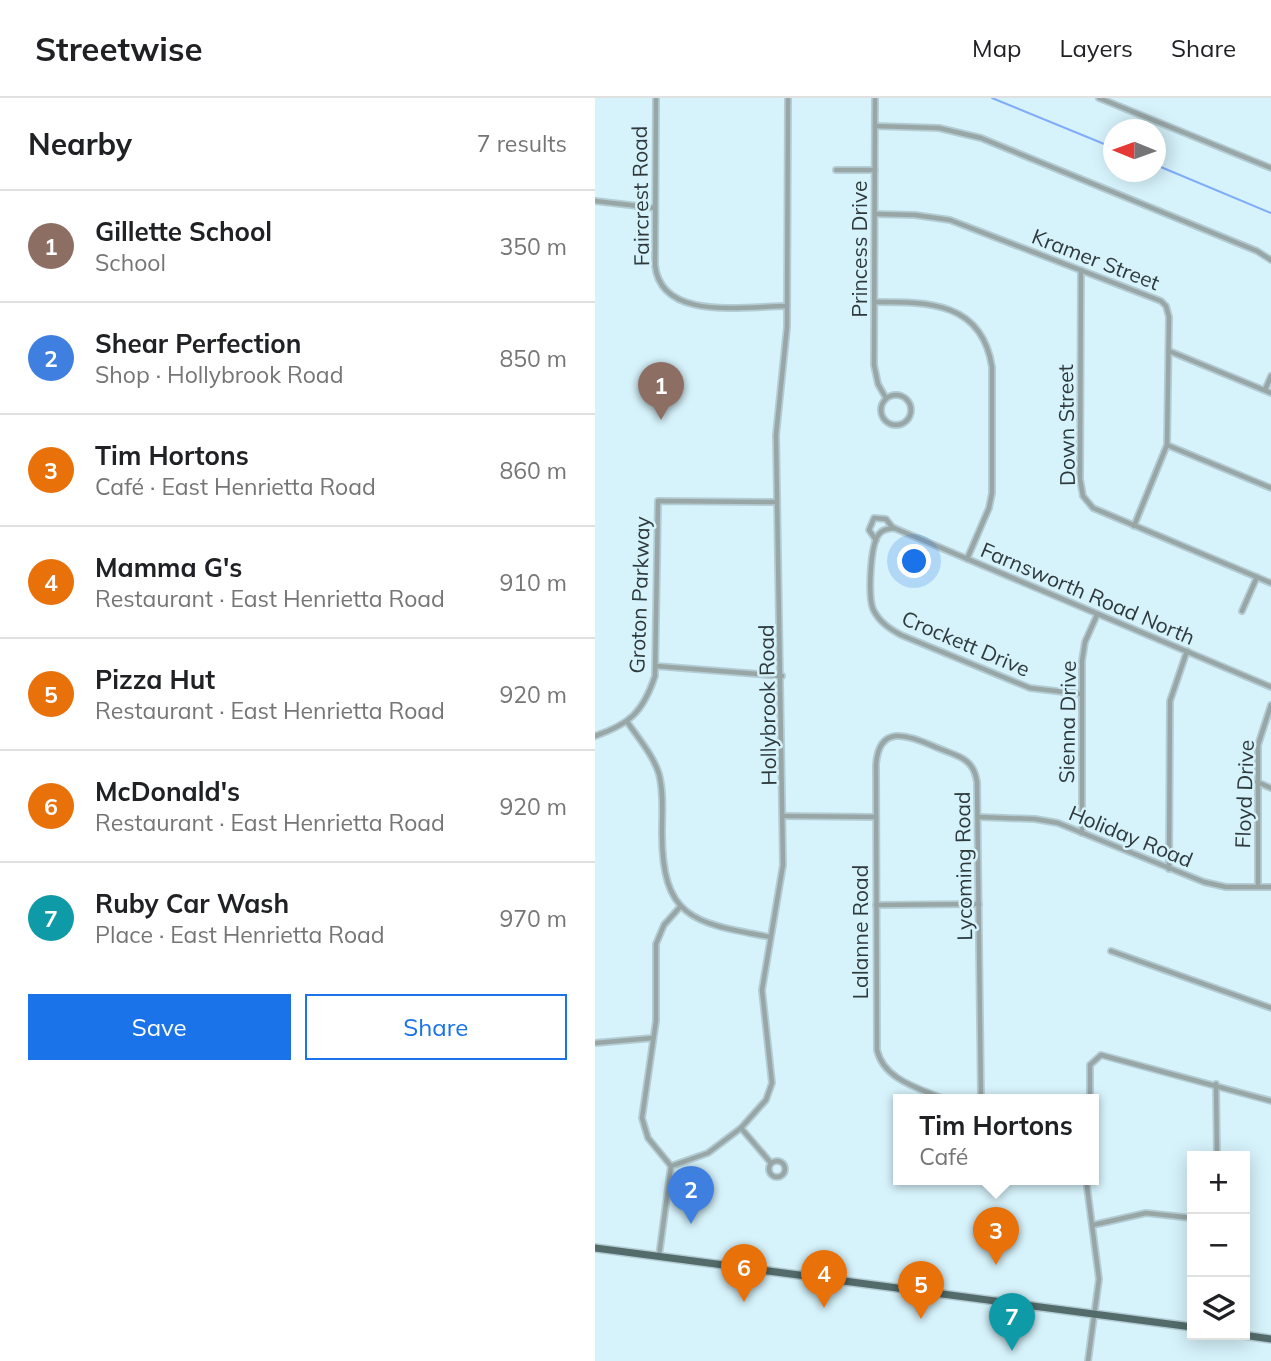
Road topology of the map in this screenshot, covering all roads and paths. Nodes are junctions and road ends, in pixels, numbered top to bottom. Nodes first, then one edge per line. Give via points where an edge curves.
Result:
1 (656, 98) edge
2 (788, 98) edge
3 (875, 98) edge
4 (1099, 98) edge
5 (875, 126) junction
6 (1271, 168) edge
7 (836, 170) dead end
8 (875, 170) junction
9 (595, 201) edge
10 (655, 208) junction
11 (875, 214) junction
12 (1271, 260) edge
13 (1081, 270) junction
14 (876, 302) junction
15 (787, 306) junction
16 (1169, 351) junction
17 (1271, 376) edge
18 (1265, 390) junction
19 (1271, 393) edge
20 (887, 398) junction
21 (1167, 445) junction
22 (1271, 488) edge
23 (776, 502) junction
24 (1134, 526) junction
25 (894, 528) junction
26 (876, 540) junction
27 (967, 559) junction
28 (1257, 578) junction
29 (1271, 583) edge
30 (1243, 611) dead end
31 (1097, 615) junction
32 (1187, 651) junction
33 (656, 666) junction
34 (782, 676) junction
35 (1271, 687) edge
36 (1081, 694) junction
37 (1271, 705) edge
38 (628, 723) junction
39 (595, 736) edge
40 (1257, 782) junction
41 (1271, 788) edge
42 (784, 816) junction
43 (876, 817) junction
44 (979, 817) junction
45 (1082, 833) junction
46 (1169, 869) junction
47 (1258, 885) junction
48 (1271, 887) edge
49 (979, 904) junction
50 (876, 905) junction
51 (680, 907) junction
52 (769, 937) junction
53 (1111, 951) dead end
54 (1271, 1008) edge
55 (654, 1038) junction
56 (595, 1043) edge
57 (1216, 1084) junction
58 (934, 1094) edge
59 (981, 1094) edge
60 (1090, 1094) edge
61 (1271, 1101) edge
62 (741, 1128) junction
63 (1217, 1151) edge
64 (771, 1163) dead end
65 (671, 1166) junction
66 (1087, 1185) edge
67 (1187, 1217) edge
68 (1093, 1225) junction
69 (595, 1248) edge
70 (659, 1256) junction
71 (1097, 1315) junction
72 (1187, 1326) edge
73 (1250, 1336) edge
74 (1271, 1339) edge
75 (1088, 1361) edge

1 - 10 street, Faircrest Road
2 - 15 street, Hollybrook Road
3 - 5 street, Princess Drive
4 - 6 street
5 - 8 street, Princess Drive
5 - 12 street via 939,128 981,138
7 - 8 street
8 - 11 street, Princess Drive
9 - 10 street
10 - 15 street, Faircrest Road via 656,272 671,297 694,305
11 - 13 street, Kramer Street via 950,220
11 - 14 street, Princess Drive
13 - 16 street, Kramer Street via 1164,303 1169,317
13 - 24 street, Down Street via 1081,491 1090,506
14 - 20 street, Princess Drive via 874,365
14 - 27 street via 926,303 953,310 974,327 988,350 992,367 992,494
15 - 23 street, Hollybrook Road via 776,420
16 - 18 street
16 - 21 street, Kramer Street
17 - 18 street
18 - 19 street
20 - 20 street, Princess Drive via 901,396 909,402 911,412 903,424 884,420 881,411
21 - 22 street
21 - 24 street, Kramer Street
23 - 33 street, Groton Parkway via 658,501
23 - 34 street, Hollybrook Road
24 - 28 street, Down Street
25 - 26 street via 882,531
25 - 26 street, Crockett Drive via 886,519 874,518 869,530
25 - 27 street, Farnsworth Road North
26 - 36 street, Crockett Drive via 870,597 879,618 892,630 1022,686
27 - 31 street, Farnsworth Road North
28 - 29 street, Down Street
28 - 30 street
31 - 32 street, Farnsworth Road North
31 - 36 street, Sienna Drive via 1084,648
32 - 35 street, Farnsworth Road North
32 - 46 street via 1170,701
33 - 34 street
33 - 38 street, Groton Parkway via 646,698
34 - 42 street, Hollybrook Road
36 - 45 street, Sienna Drive
37 - 40 street, Floyd Drive via 1258,745
38 - 39 street
38 - 51 street via 659,774 663,873
40 - 41 street
40 - 47 street, Floyd Drive
42 - 43 street
42 - 52 street, Hollybrook Road via 781,881
43 - 44 street, Lycoming Road via 876,755 883,742 896,735 971,765
43 - 50 street, Lalanne Road
44 - 45 street, Holiday Road via 1046,820
44 - 49 street, Lycoming Road
45 - 46 street, Holiday Road
46 - 47 street, Holiday Road via 1214,885
47 - 48 street, Holiday Road
49 - 50 street
49 - 59 street, Lycoming Road
50 - 58 street, Lalanne Road via 879,1058 892,1074
51 - 52 street via 705,921
51 - 55 street via 664,925 656,944
52 - 62 street, Hollybrook Road via 762,990 772,1083 766,1100
53 - 54 street
55 - 56 street
55 - 65 street via 642,1118 648,1138
57 - 60 street via 1101,1055 1090,1065
57 - 61 street
57 - 63 street
62 - 64 street
62 - 65 street, Hollybrook Road via 708,1153
65 - 70 street
66 - 68 street
67 - 68 street via 1146,1213
68 - 71 street via 1099,1279
69 - 70 main road
70 - 71 main road
71 - 72 main road
71 - 75 street
73 - 74 main road

